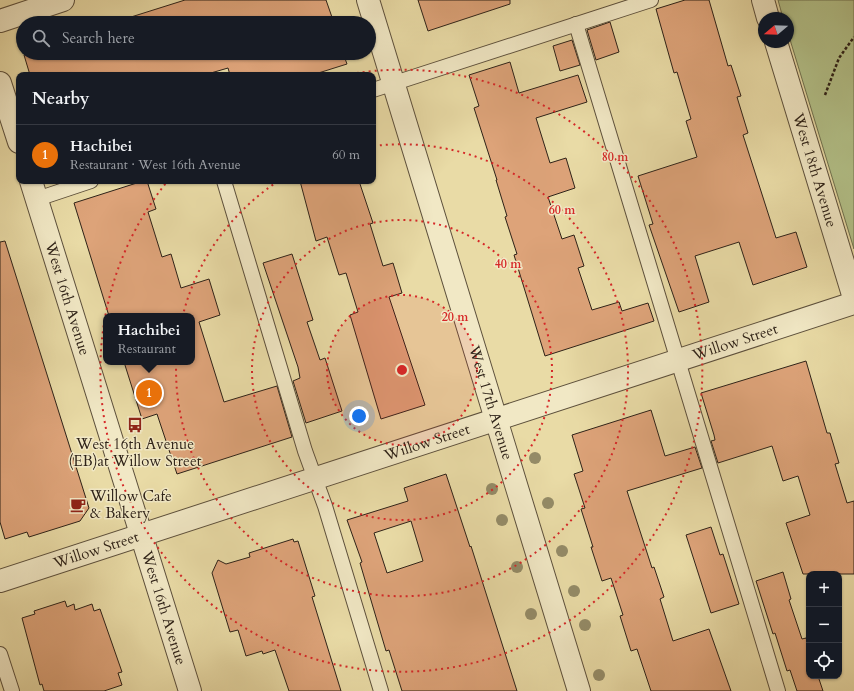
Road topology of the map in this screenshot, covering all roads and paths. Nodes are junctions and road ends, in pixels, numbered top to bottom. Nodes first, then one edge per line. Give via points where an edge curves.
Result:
1 (64, 0) edge
2 (368, 0) edge
3 (651, 0) edge
4 (763, 0) edge
5 (766, 12) edge
6 (373, 16) edge
7 (0, 20) edge
8 (576, 24) junction
9 (376, 25) edge
10 (854, 37) edge
11 (778, 48) edge
12 (0, 83) edge
13 (395, 84) junction
14 (376, 89) edge
15 (825, 95) dead end
16 (16, 133) edge
17 (72, 184) edge
18 (225, 184) edge
19 (34, 190) edge
20 (854, 298) edge
21 (854, 303) edge
22 (678, 359) junction
23 (496, 419) junction
24 (315, 478) junction
25 (141, 534) junction
26 (0, 581) edge
27 (0, 654) edge
28 (12, 691) edge
29 (190, 691) edge
30 (381, 691) edge
31 (579, 691) edge
32 (778, 691) edge

1 - 7 street
2 - 6 street, West 17th Avenue
3 - 8 lane
4 - 5 street
8 - 13 lane
8 - 22 lane
9 - 13 street, West 17th Avenue
10 - 15 path via 839,58
11 - 20 street, West 18th Avenue
12 - 16 street
13 - 14 lane
13 - 23 street, West 17th Avenue
17 - 19 lane
18 - 24 lane
19 - 25 street, West 16th Avenue
21 - 22 street, Willow Street
22 - 23 street, Willow Street
22 - 32 lane
23 - 24 street, Willow Street
23 - 31 street, West 17th Avenue
24 - 25 street, Willow Street
24 - 30 lane
25 - 26 street, Willow Street
25 - 29 street, West 16th Avenue
27 - 28 lane

